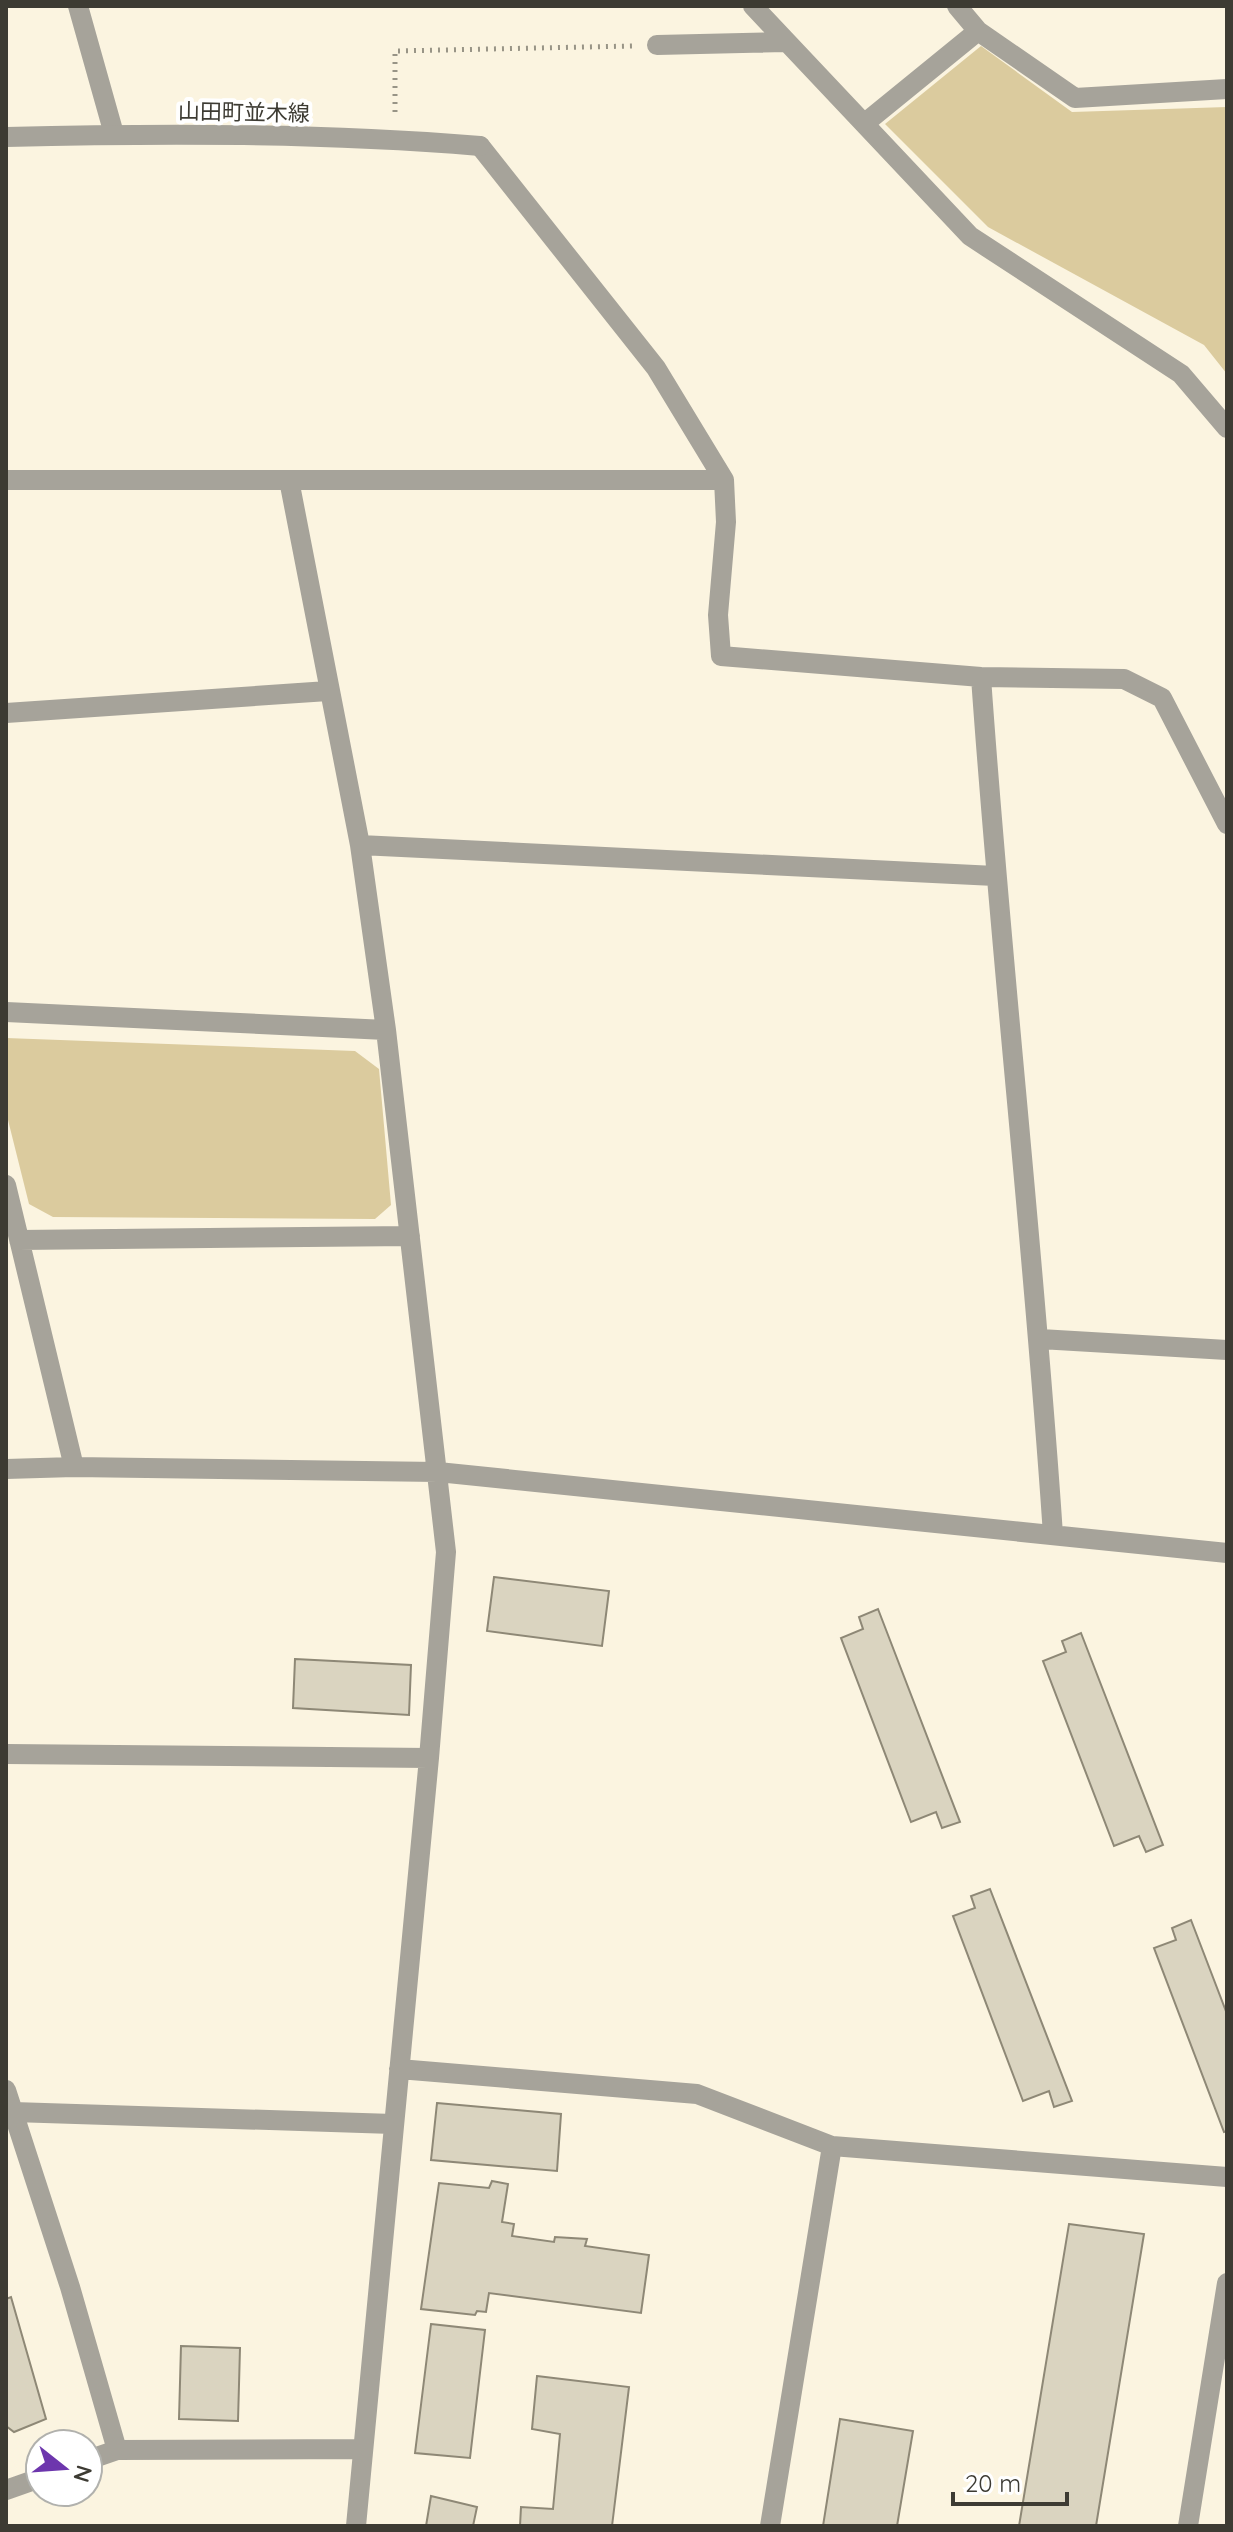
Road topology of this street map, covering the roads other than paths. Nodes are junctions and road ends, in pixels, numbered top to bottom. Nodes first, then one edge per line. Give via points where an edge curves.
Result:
1 (78, 6) edge
2 (753, 6) edge
3 (957, 6) edge
4 (978, 31) junction
5 (787, 42) junction
6 (657, 45) road end
7 (1227, 89) edge
8 (865, 123) junction
9 (114, 134) junction
10 (6, 137) edge
11 (1227, 428) edge
12 (6, 480) edge
13 (289, 480) junction
14 (724, 480) junction
15 (981, 677) junction
16 (328, 691) junction
17 (6, 713) edge
18 (1219, 788) edge
19 (1227, 824) edge
20 (360, 845) junction
21 (995, 876) junction
22 (6, 1012) edge
23 (386, 1030) junction
24 (6, 1185) edge
25 (410, 1236) junction
26 (19, 1240) junction
27 (1040, 1339) junction
28 (1227, 1350) edge
29 (74, 1467) junction
30 (6, 1469) edge
31 (438, 1472) junction
32 (1053, 1535) junction
33 (1227, 1553) edge
34 (6, 1754) edge
35 (429, 1758) junction
36 (399, 2069) junction
37 (6, 2090) edge
38 (13, 2112) junction
39 (393, 2124) junction
40 (832, 2146) junction
41 (1227, 2177) edge
42 (1227, 2283) edge
43 (363, 2449) junction
44 (117, 2450) junction
45 (104, 2454) edge
46 (356, 2526) edge
47 (770, 2526) edge
48 (1188, 2526) edge

1 - 9 street
2 - 5 street
3 - 4 street
4 - 7 street via 1075,98
4 - 8 street
5 - 6 street
5 - 8 street
8 - 11 street via 970,236 1181,374
9 - 10 street, 山田町並木線
9 - 14 street, 山田町並木線 via 395,139 480,146 656,368
12 - 13 street
13 - 14 street
13 - 16 street
14 - 15 street via 721,656
15 - 18 street via 1124,679 1162,698
15 - 21 street
16 - 17 street
16 - 20 street
18 - 19 street
20 - 21 street
20 - 23 street
21 - 27 street
22 - 23 street
23 - 25 street
24 - 26 street
25 - 26 street
25 - 31 street
26 - 29 street
27 - 28 street
27 - 32 street
29 - 30 street
29 - 31 street
31 - 32 street
31 - 35 street via 446,1552
32 - 33 street
34 - 35 street
35 - 36 street
36 - 39 street
36 - 40 street via 697,2094
37 - 38 street
38 - 39 street
38 - 44 street
39 - 43 street
40 - 41 street
40 - 47 street
42 - 48 street
43 - 44 street
43 - 46 street
44 - 45 street

